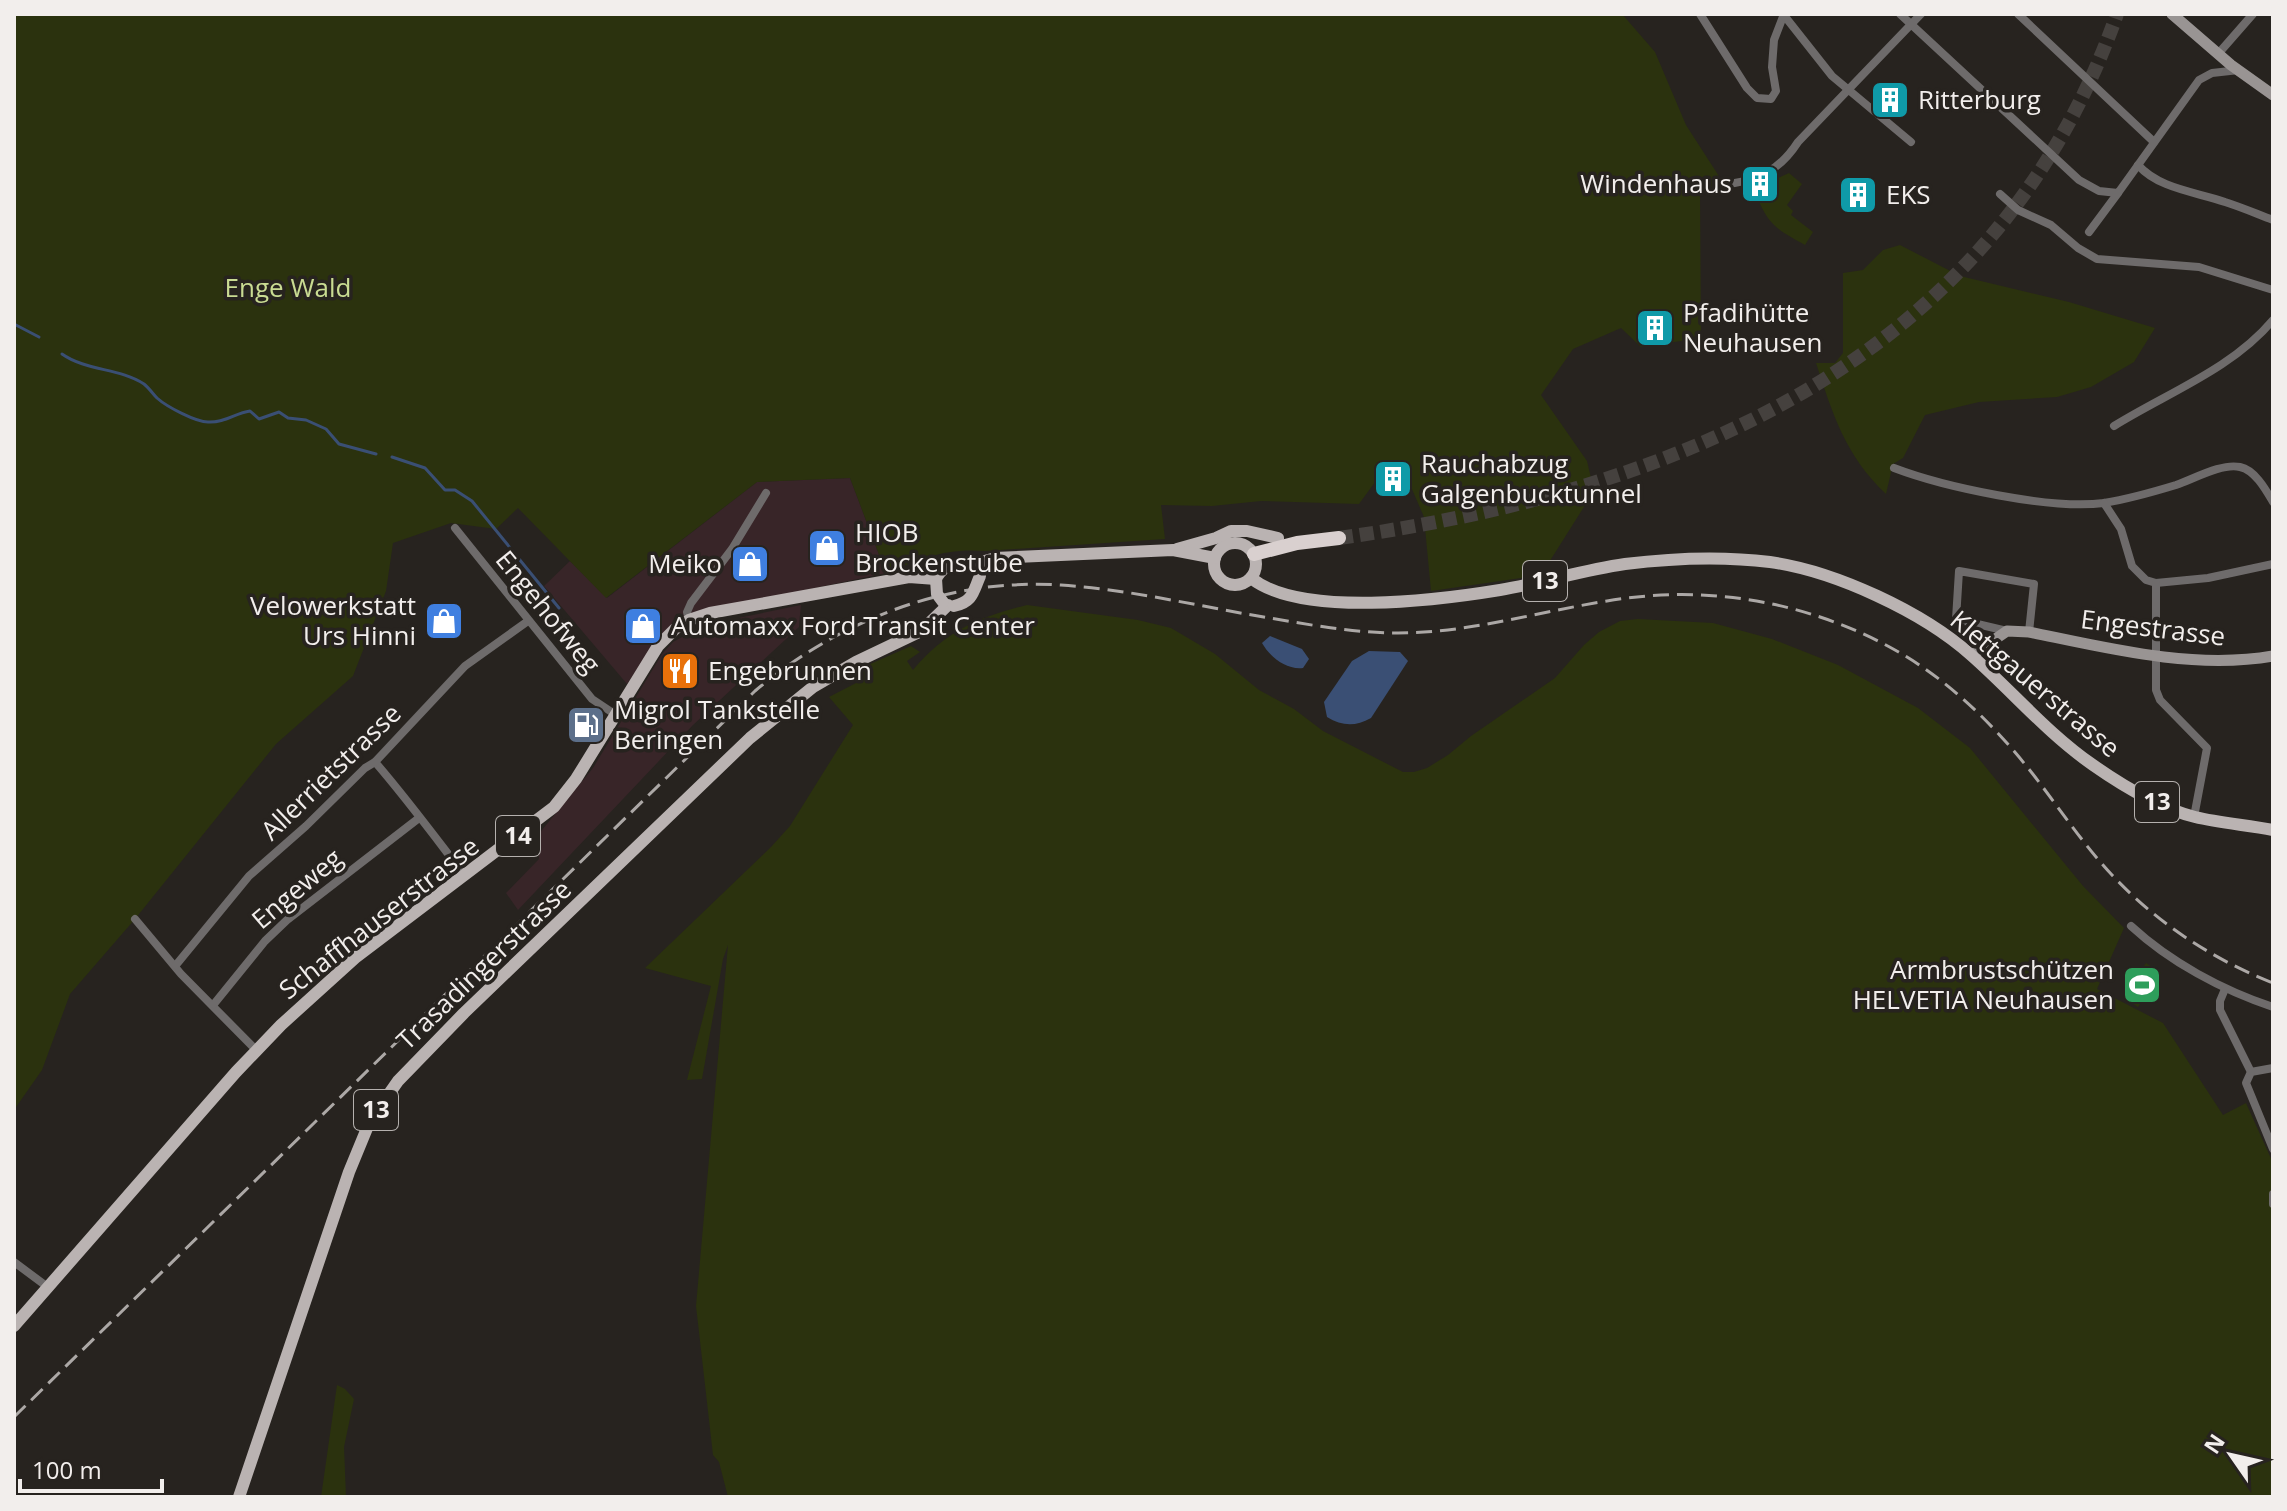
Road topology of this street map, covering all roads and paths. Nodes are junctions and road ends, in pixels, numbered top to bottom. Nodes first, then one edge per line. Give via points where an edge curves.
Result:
1 (1700, 14) edge
2 (1900, 14) edge
3 (1921, 14) edge
4 (2018, 14) edge
5 (2172, 14) edge
6 (2253, 14) edge
7 (1783, 15) edge
8 (1912, 24) junction
9 (2218, 54) junction
10 (2239, 70) junction
11 (1848, 90) junction
12 (2273, 95) edge
13 (1911, 142) dead end
14 (2154, 142) junction
15 (2138, 165) junction
16 (1724, 184) dead end
17 (2000, 194) dead end
18 (2114, 194) junction
19 (2273, 220) edge
20 (2089, 232) dead end
21 (2273, 290) edge
22 (2273, 320) edge
23 (2114, 426) dead end
24 (1894, 468) dead end
25 (766, 493) dead end
26 (2272, 498) edge
27 (2104, 503) junction
28 (455, 528) dead end
29 (1278, 538) joint
30 (1339, 538) tunnel mouth
31 (1297, 543) junction
32 (1173, 550) junction
33 (1254, 554) junction
34 (1028, 558) junction
35 (1215, 558) junction
36 (2273, 564) edge
37 (938, 575) junction
38 (1251, 578) junction
39 (2156, 583) junction
40 (948, 604) junction
41 (689, 620) junction
42 (528, 621) junction
43 (2007, 631) junction
44 (2029, 632) junction
45 (2155, 654) junction
46 (1972, 655) junction
47 (2273, 656) edge
48 (616, 715) junction
49 (375, 762) junction
50 (2194, 817) junction
51 (419, 818) junction
52 (2273, 830) edge
53 (465, 876) junction
54 (135, 919) dead end
55 (2131, 926) dead end
56 (176, 965) junction
57 (2225, 989) junction
58 (214, 1004) junction
59 (2273, 1007) edge
60 (256, 1050) junction
61 (2273, 1068) edge
62 (2251, 1072) junction
63 (2273, 1149) edge
64 (2273, 1194) edge
65 (2273, 1204) edge
66 (14, 1262) edge
67 (49, 1288) junction
68 (14, 1326) edge
69 (239, 1497) edge

1 - 7 street via 1747,88 1757,98 1771,99 1776,91 1774,40
2 - 8 street
3 - 8 street
4 - 14 street
5 - 9 street
6 - 9 street
7 - 11 street
8 - 11 street
8 - 18 street via 2079,180
9 - 10 street
10 - 12 street
10 - 14 street via 2199,80
11 - 13 street
11 - 16 street via 1789,157 1749,182
14 - 15 street
15 - 18 street
15 - 19 street via 2162,183
17 - 21 street via 2097,259 2199,267
18 - 20 street
22 - 23 street via 2212,370
24 - 27 street via 2025,499
25 - 41 street via 691,603
26 - 27 street via 2253,474 2229,467
27 - 39 street via 2121,529 2136,572
28 - 42 street, Engehofweg
29 - 31 highway
29 - 32 main road via 1231,531
30 - 31 highway
31 - 33 highway
32 - 34 main road, 13
32 - 35 main road, 13
33 - 35 main road, 13 via 1244,544 1231,543
33 - 38 main road
34 - 37 main road, 13 via 952,564
34 - 40 main road, 13, bridge via 997,563 980,576 966,604
35 - 38 main road, 13 via 1217,575 1226,583 1240,585
36 - 39 street
37 - 40 main road, bridge via 937,594
37 - 41 main road, Schaffhauserstrasse / 14
38 - 46 main road, Klettgauerstrasse / 13 via 1292,596 1382,602 1501,590 1624,564 1745,559 1848,583 1922,619
39 - 45 street
40 - 69 main road, Trasadingerstrasse / 13 via 921,631 833,674 773,716 389,1092 370,1121 349,1172
41 - 48 main road, Schaffhauserstrasse / 14 via 658,646
42 - 48 street, Engehofweg via 592,699
42 - 49 street, Allerrietstrasse via 465,666
43 - 44 street, Engestrasse
43 - 44 street, Engestrasse via 1956,619 1959,571 2034,584
43 - 46 street
44 - 45 street, Engestrasse
45 - 47 street, Engestrasse via 2215,661
45 - 50 street via 2160,700 2207,748
46 - 50 main road, Klettgauerstrasse / 13 via 2092,764
48 - 53 main road, Schaffhauserstrasse / 14 via 554,807
49 - 51 street
49 - 56 street, Allerrietstrasse via 249,876
50 - 52 main road, Klettgauerstrasse / 13
51 - 53 street
51 - 58 street, Engeweg via 287,920
53 - 60 main road, Schaffhauserstrasse / 14 via 355,958
54 - 56 street
55 - 57 street
56 - 58 street
57 - 59 street
57 - 62 street via 2220,1010
58 - 60 street
60 - 67 main road, Schaffhauserstrasse / 14
61 - 62 street
62 - 63 street via 2248,1093
64 - 65 street
66 - 67 street
67 - 68 main road, Schaffhauserstrasse / 14

